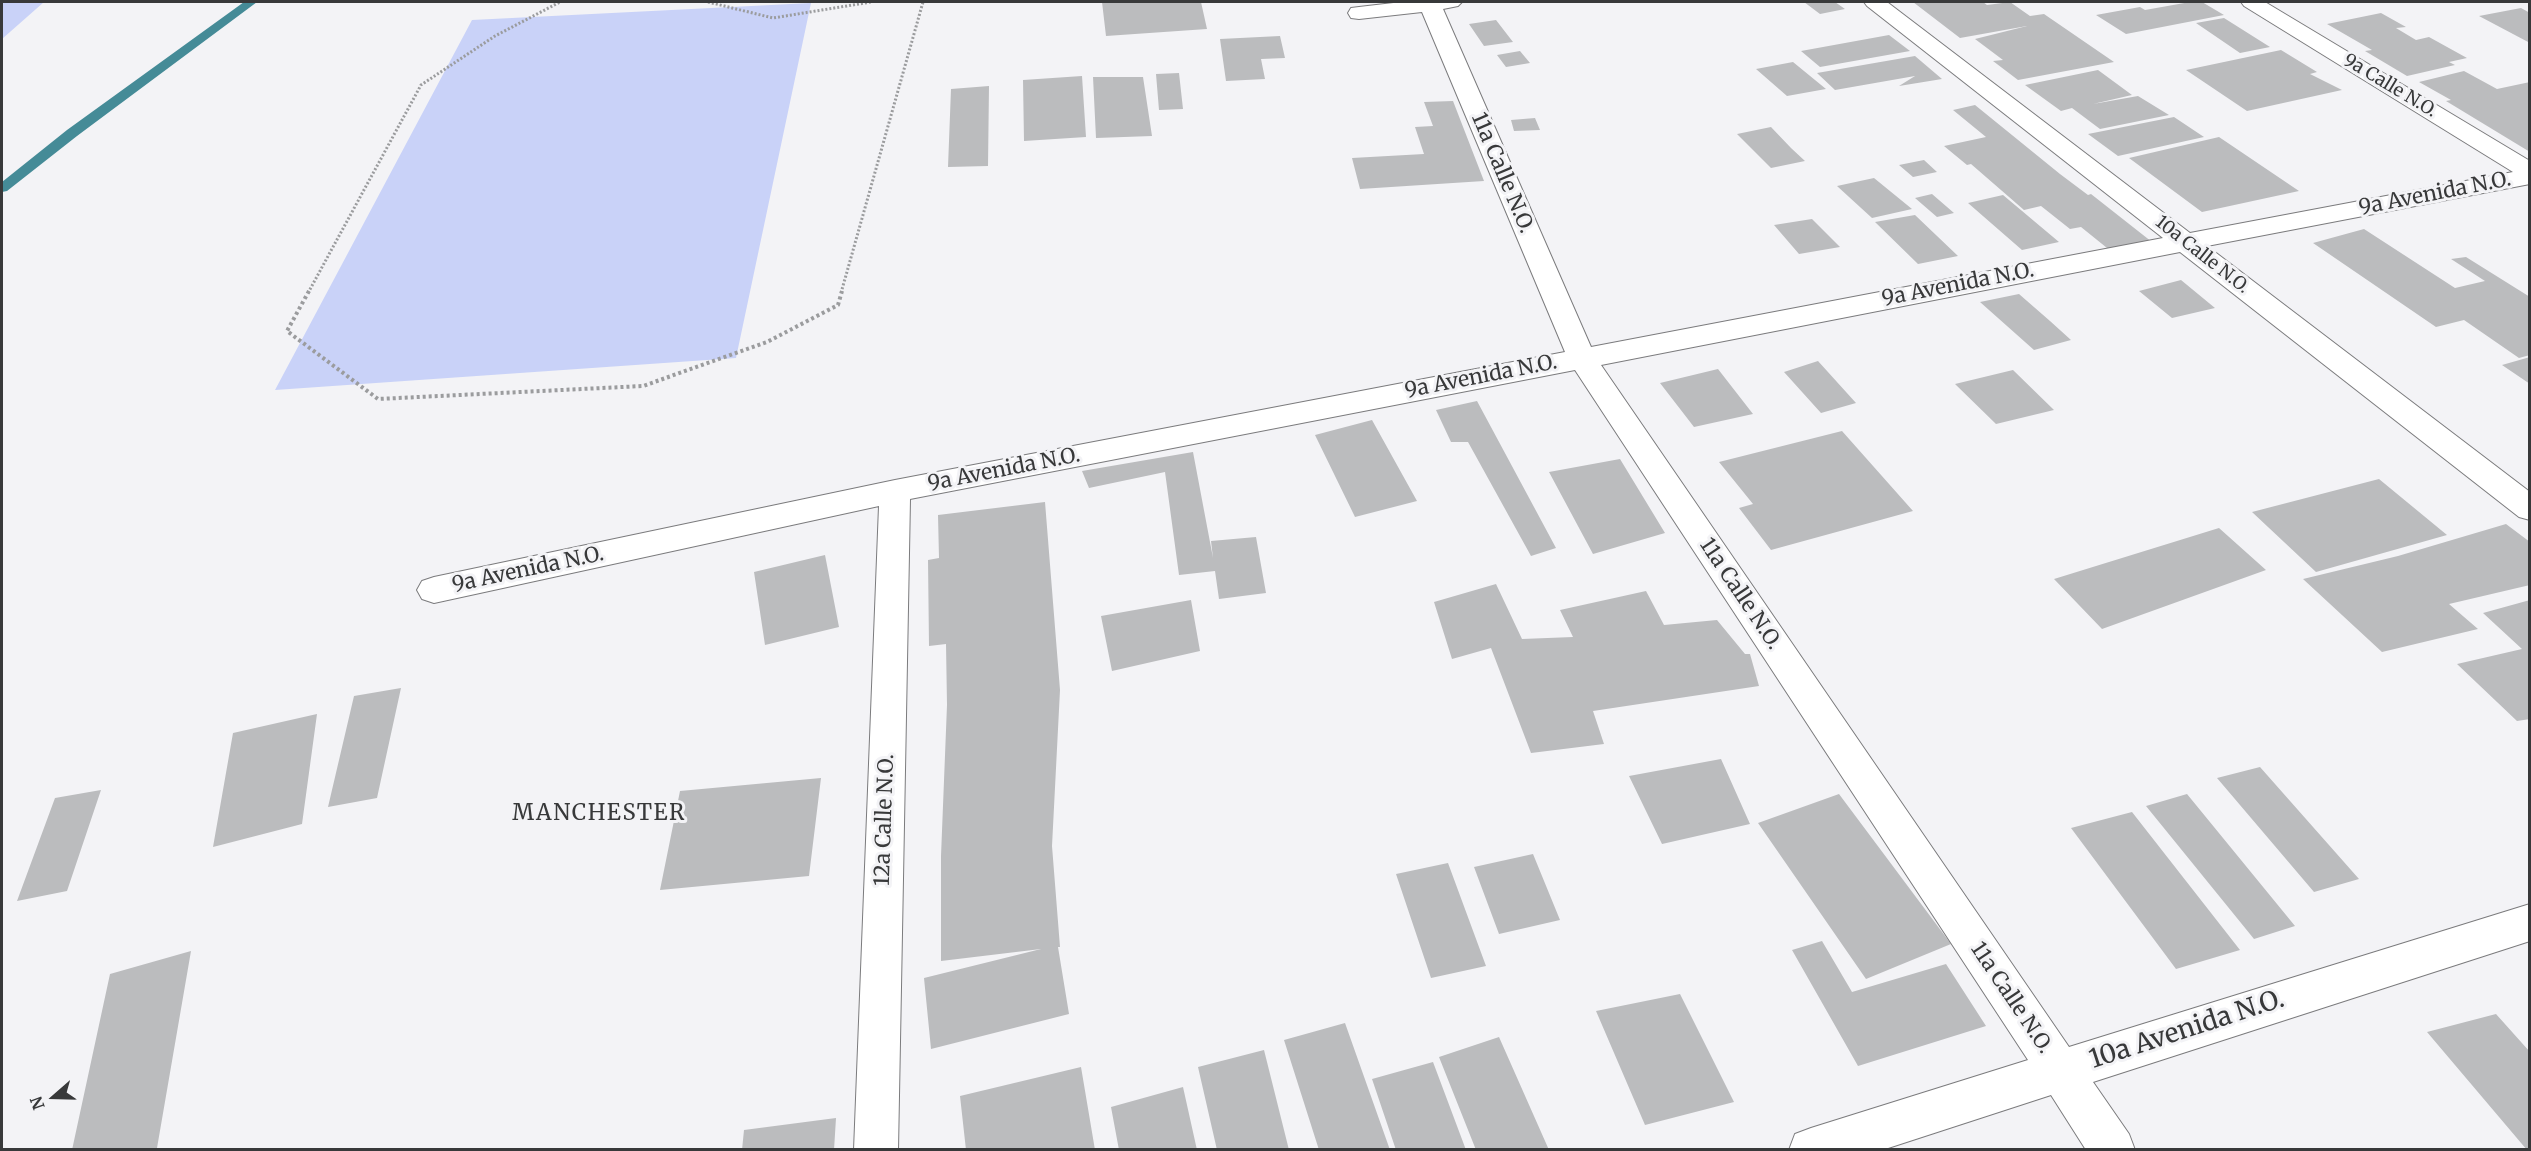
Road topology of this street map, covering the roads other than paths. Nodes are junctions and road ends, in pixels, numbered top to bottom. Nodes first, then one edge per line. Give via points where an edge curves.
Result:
1 (1874, 2) edge
2 (2251, 2) edge
3 (1441, 3) edge
4 (1359, 13) dead end
5 (2529, 174) edge
6 (2185, 242) junction
7 (1581, 357) junction
8 (895, 491) junction
9 (2529, 509) edge
10 (434, 590) dead end
11 (2529, 922) edge
12 (2060, 1071) junction
13 (876, 1149) edge
14 (1811, 1149) edge
15 (2113, 1149) edge

1 - 6 street, 10a Calle N.O.
2 - 5 street, 9a Calle N.O.
3 - 4 street
3 - 7 street, 11a Calle N.O.
5 - 6 street, 9a Avenida N.O.
6 - 7 street, 9a Avenida N.O.
6 - 9 street, 10a Calle N.O.
7 - 8 street, 9a Avenida N.O.
7 - 12 street, 11a Calle N.O.
8 - 10 street, 9a Avenida N.O.
8 - 13 street, 12a Calle N.O.
11 - 12 street, 10a Avenida N.O.
12 - 14 street, 10a Avenida N.O.
12 - 15 street, 11a Calle N.O.

